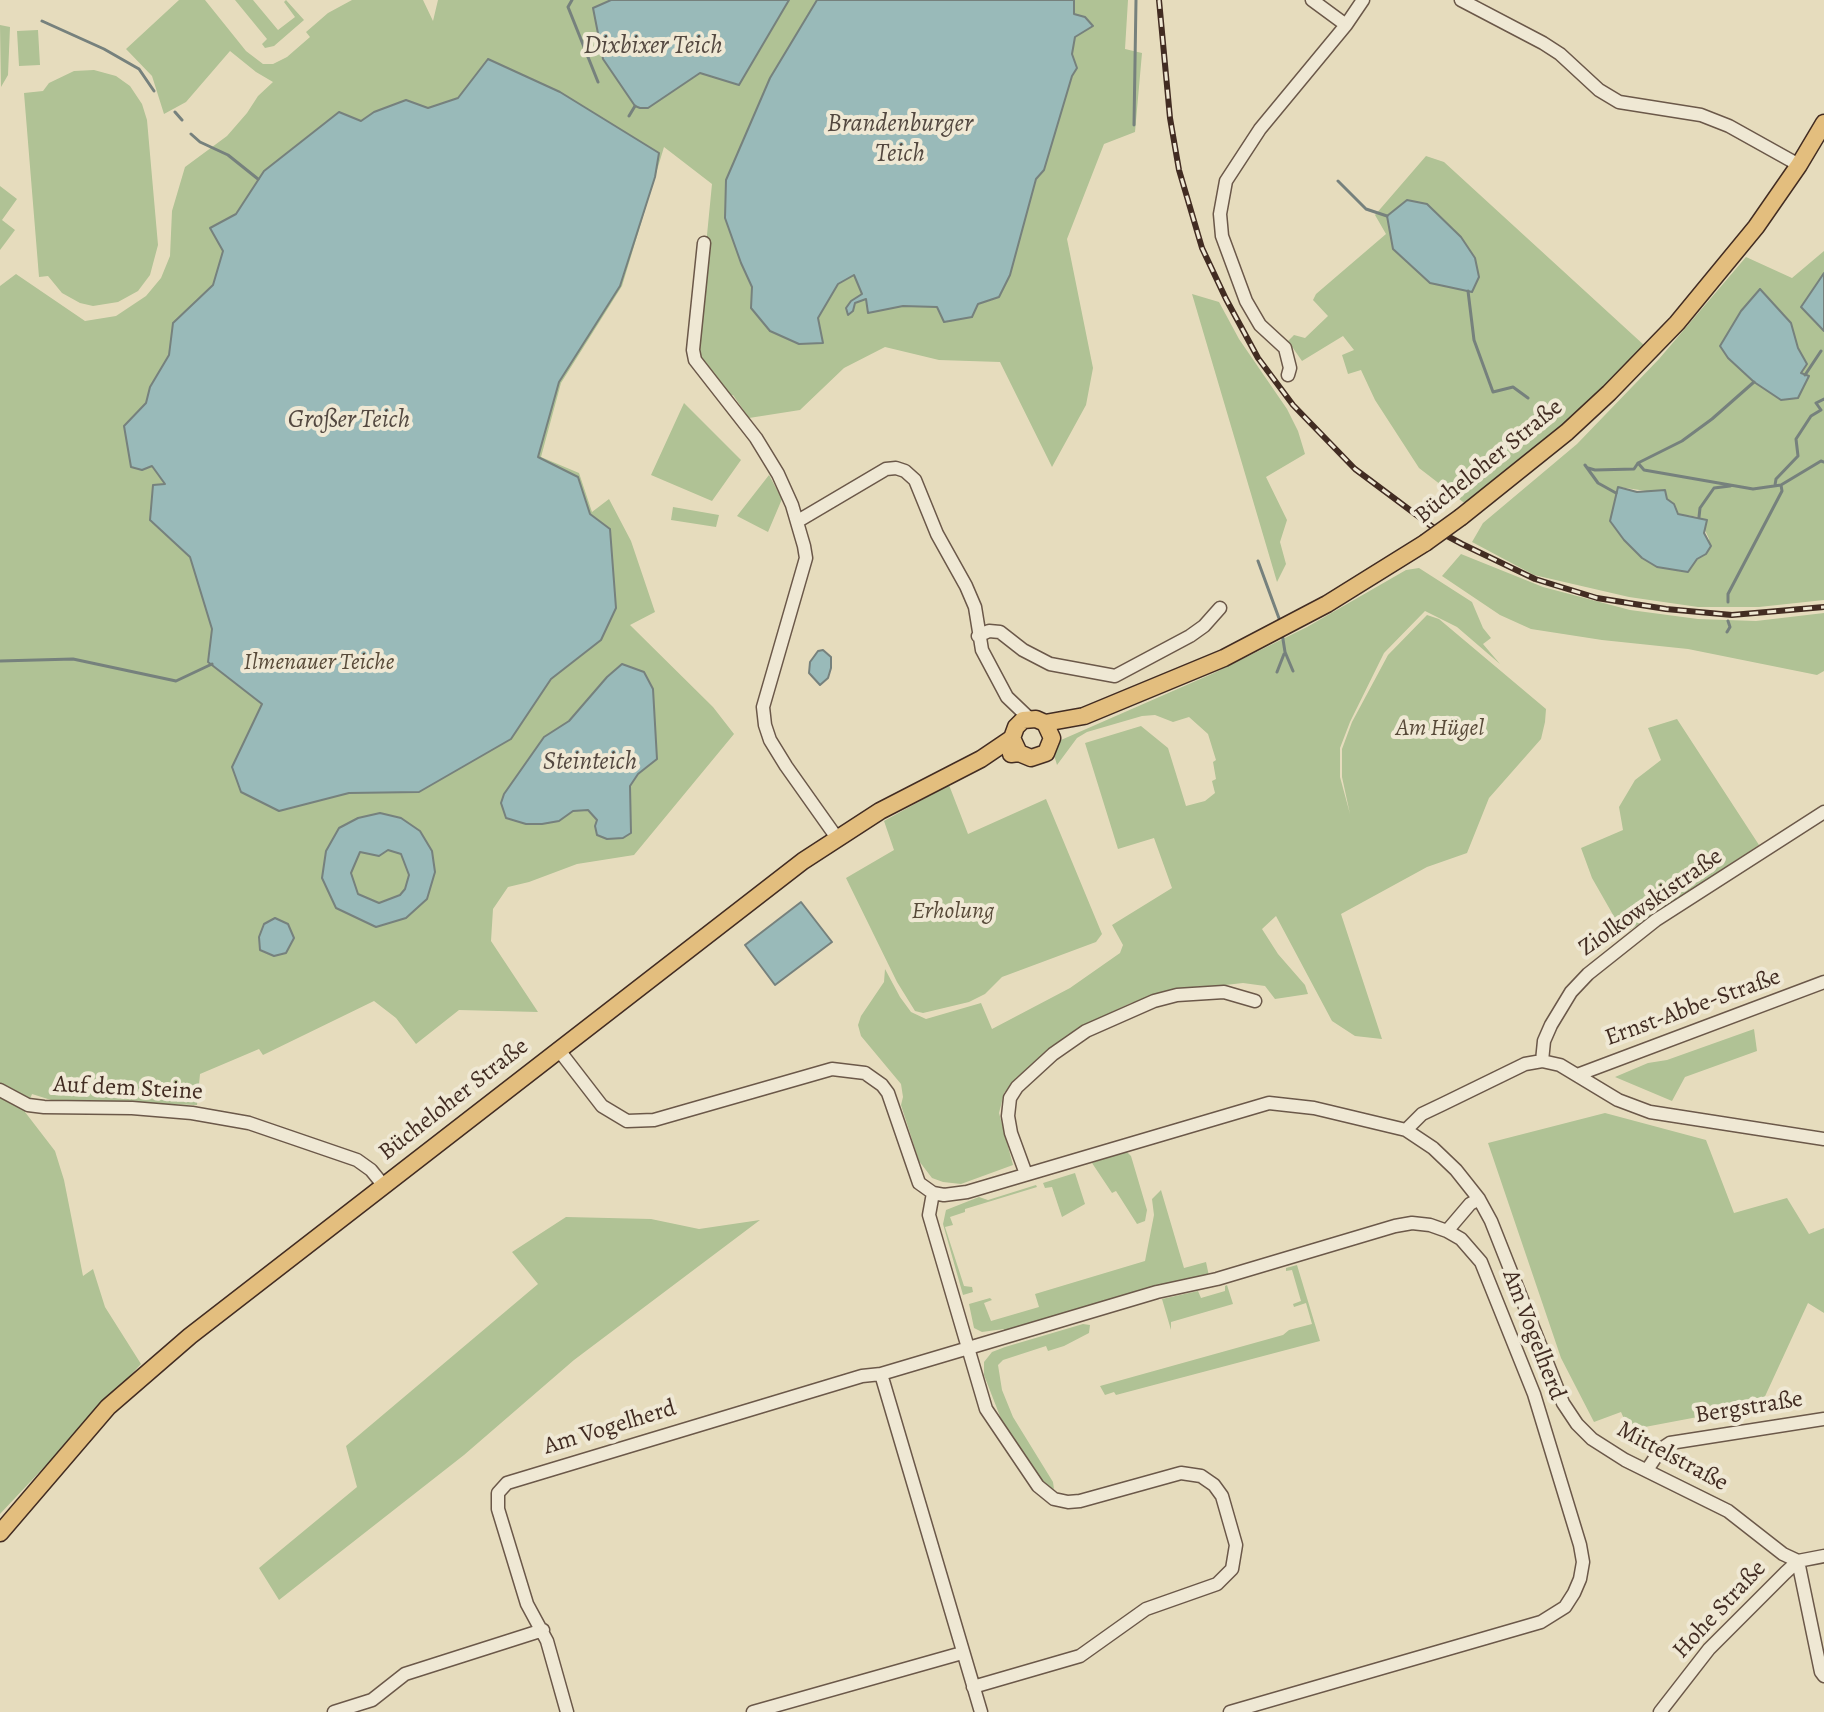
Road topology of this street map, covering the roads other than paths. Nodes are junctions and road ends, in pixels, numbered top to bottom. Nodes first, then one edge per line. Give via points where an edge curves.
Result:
1 (1312, 0) edge
2 (1363, 0) edge
3 (1461, 0) edge
4 (1346, 25) junction
5 (1824, 123) edge
6 (1799, 165) junction
7 (704, 243) dead end
8 (1288, 375) dead end
9 (798, 521) junction
10 (1220, 608) dead end
11 (978, 636) junction
12 (1029, 733) junction
13 (1824, 812) edge
14 (837, 838) junction
15 (1824, 982) edge
16 (1255, 1001) dead end
17 (558, 1049) junction
18 (1542, 1061) junction
19 (1577, 1075) junction
20 (0, 1090) edge
21 (1406, 1130) junction
22 (1824, 1139) edge
23 (1026, 1174) junction
24 (384, 1186) junction
25 (933, 1193) junction
26 (1479, 1199) junction
27 (1447, 1231) junction
28 (968, 1348) junction
29 (881, 1374) junction
30 (1824, 1419) edge
31 (1647, 1470) junction
32 (0, 1533) edge
33 (1824, 1556) edge
34 (1798, 1561) junction
35 (543, 1630) junction
36 (962, 1653) junction
37 (1824, 1676) edge
38 (973, 1687) junction
39 (334, 1712) edge
40 (567, 1712) edge
41 (753, 1712) edge
42 (981, 1712) edge
43 (1230, 1712) edge
44 (1660, 1712) edge

1 - 4 street
2 - 4 street
3 - 6 street via 1539,40 1619,102 1701,115
4 - 8 street via 1244,151 1226,181 1220,214 1222,236 1246,301 1260,325 1285,348
5 - 6 main road, Bücheloher Straße
6 - 12 main road, Bücheloher Straße, bridge via 1734,255 1651,351 1543,454 1461,517 1259,640 1183,676
7 - 9 street via 695,360 756,438
9 - 11 street via 886,469 905,471 915,480 966,586
9 - 14 street via 806,558 763,707 765,725 786,766
10 - 11 street via 1190,636 1115,676 1050,664 1000,632
11 - 12 street
12 - 14 main road, Bücheloher Straße
13 - 18 street, Ziolkowskistraße via 1656,920 1588,974 1551,1025
14 - 17 main road, Bücheloher Straße
15 - 19 street, Ernst-Abbe-Straße
16 - 23 street via 1224,992 1154,1001 1086,1031 1053,1054 1010,1098 1011,1133
17 - 24 main road, Bücheloher Straße
17 - 25 street via 602,1106 627,1121 662,1119 832,1069 858,1070 888,1093 919,1183
18 - 19 street
18 - 21 street via 1525,1064 1422,1114
19 - 22 street via 1650,1112
20 - 24 street, Auf dem Steine via 28,1105 162,1110 249,1123 357,1160
21 - 23 street via 1269,1103
21 - 26 street, Mittelstraße via 1433,1148
23 - 25 street via 955,1194
24 - 32 main road, Bücheloher Straße via 136,1380
25 - 28 street via 929,1215
26 - 27 street
26 - 31 street, Mittelstraße via 1563,1403 1592,1439
27 - 28 street, Am Vogelherd via 1412,1223 1395,1226
27 - 43 street, Am Vogelherd via 1481,1262 1534,1394 1580,1545 1583,1562 1576,1589 1565,1607 1541,1622
28 - 29 street, Am Vogelherd
28 - 38 street via 986,1409 1045,1494 1080,1501 1181,1473 1201,1476 1222,1496 1236,1545 1232,1569 1217,1584 1146,1609 1080,1656
29 - 35 street, Am Vogelherd via 507,1483 498,1493 498,1509 527,1604
29 - 36 street
30 - 31 street, Bergstraße via 1670,1443
31 - 34 street, Mittelstraße via 1728,1511
33 - 34 street, Hohe Straße
34 - 37 street
34 - 44 street, Hohe Straße via 1709,1649
35 - 39 street via 405,1674 372,1700
35 - 40 street, Am Vogelherd
36 - 38 street
36 - 41 street
38 - 42 street

